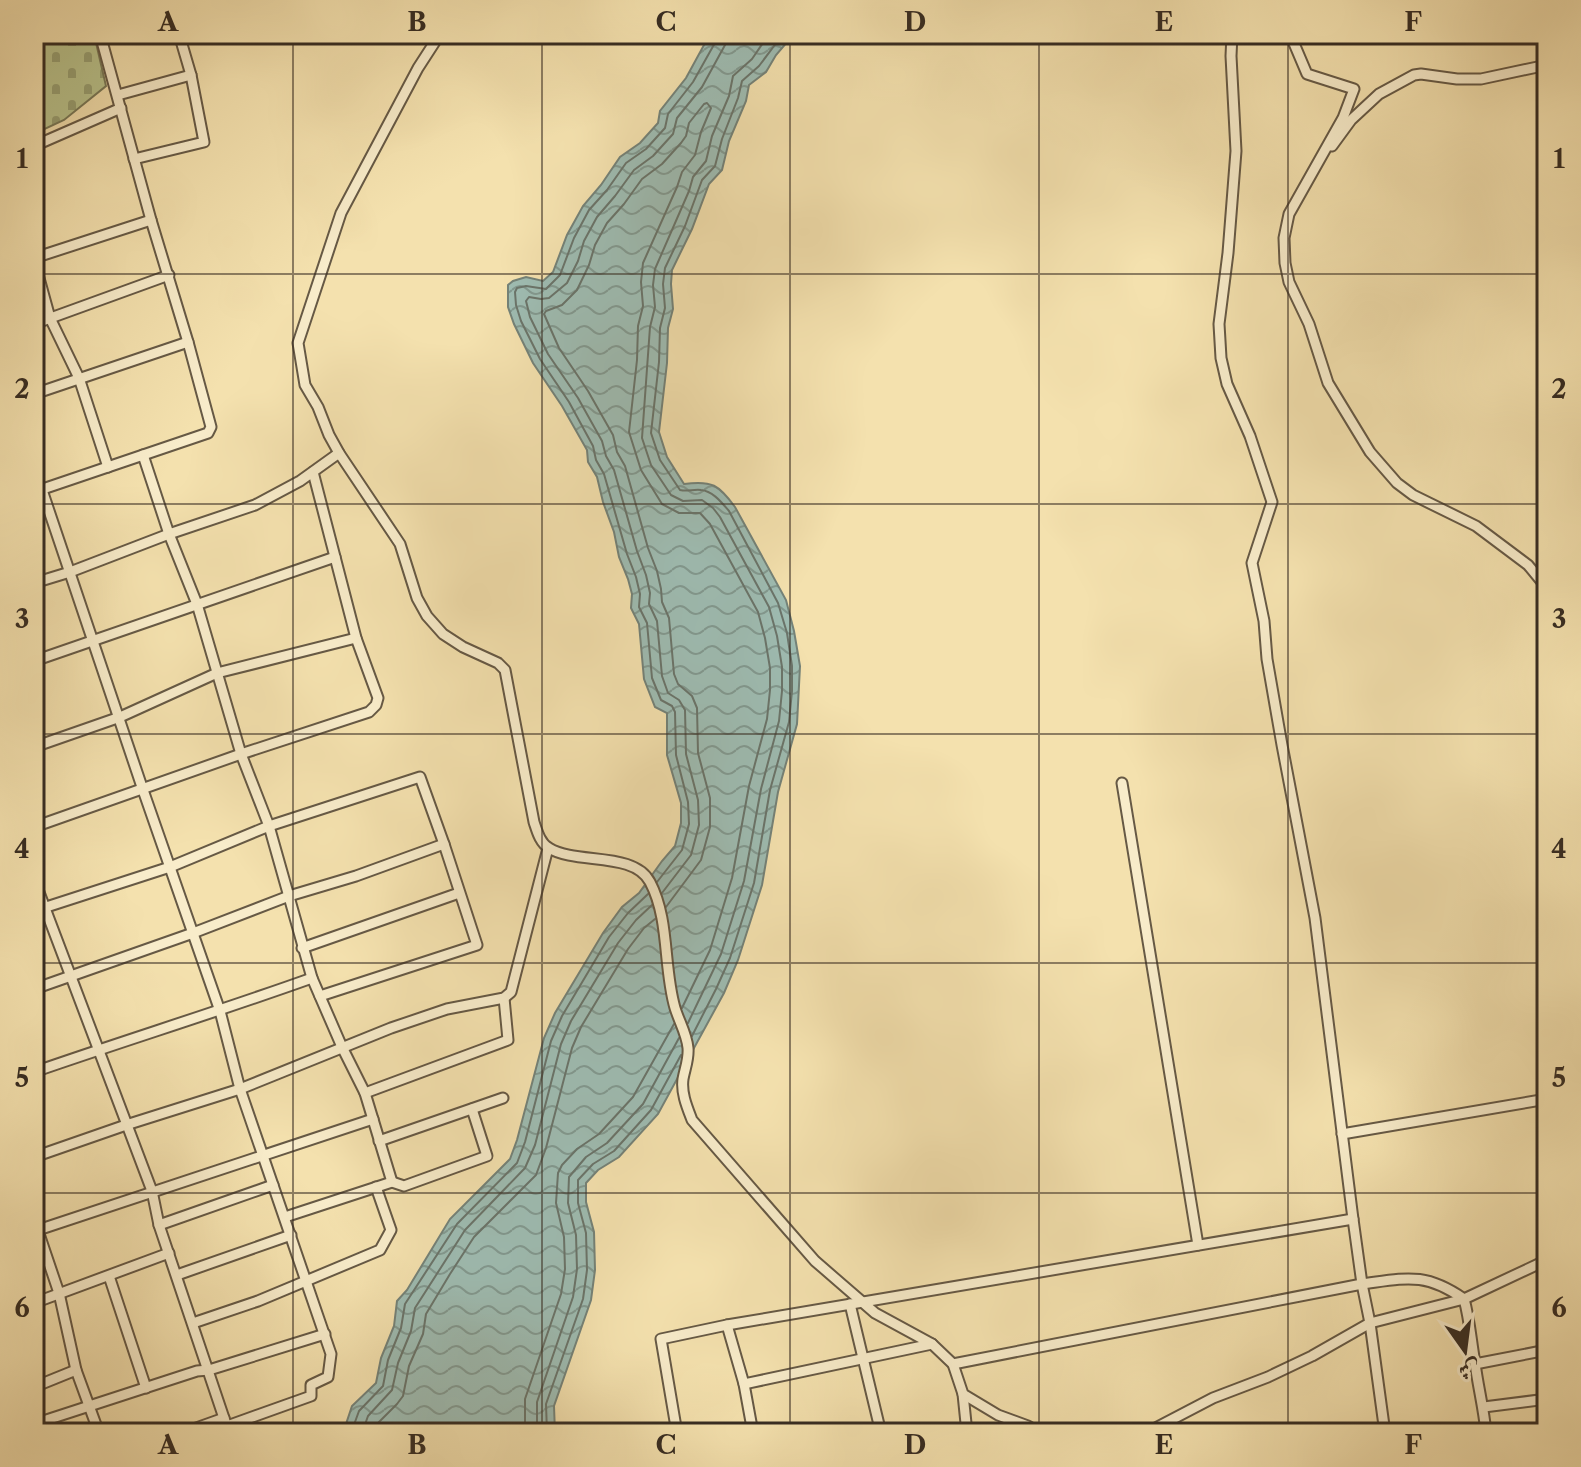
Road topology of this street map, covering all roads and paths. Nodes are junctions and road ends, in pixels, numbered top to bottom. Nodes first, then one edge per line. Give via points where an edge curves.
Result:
1 (100, 34) edge
2 (179, 34) edge
3 (440, 34) edge
4 (1232, 34) edge
5 (1290, 34) edge
6 (1547, 65) edge
7 (191, 75) junction
8 (118, 95) junction
9 (121, 108) junction
10 (34, 146) edge
11 (134, 159) junction
12 (1313, 172) junction
13 (151, 220) junction
14 (34, 259) edge
15 (169, 275) junction
16 (50, 318) junction
17 (34, 324) edge
18 (188, 342) junction
19 (79, 378) junction
20 (34, 394) edge
21 (339, 453) junction
22 (143, 455) junction
23 (108, 467) junction
24 (313, 472) junction
25 (38, 491) edge
26 (169, 534) junction
27 (335, 557) junction
28 (70, 572) junction
29 (34, 583) edge
30 (1547, 588) edge
31 (197, 604) junction
32 (356, 638) junction
33 (94, 641) junction
34 (34, 661) edge
35 (217, 673) junction
36 (120, 717) junction
37 (34, 747) edge
38 (241, 754) junction
39 (1122, 783) dead end
40 (143, 790) junction
41 (269, 826) junction
42 (34, 827) edge
43 (444, 844) junction
44 (548, 848) junction
45 (170, 867) junction
46 (34, 879) edge
47 (459, 893) junction
48 (289, 896) junction
49 (39, 909) edge
50 (193, 933) junction
51 (302, 948) junction
52 (72, 976) junction
53 (312, 978) junction
54 (34, 989) edge
55 (320, 996) junction
56 (504, 998) junction
57 (220, 1011) junction
58 (342, 1047) junction
59 (98, 1050) junction
60 (34, 1072) edge
61 (240, 1089) junction
62 (365, 1093) junction
63 (503, 1098) dead end
64 (1547, 1099) edge
65 (472, 1109) junction
66 (373, 1119) junction
67 (126, 1125) junction
68 (1342, 1134) junction
69 (379, 1141) junction
70 (263, 1155) junction
71 (34, 1157) edge
72 (392, 1182) junction
73 (273, 1185) junction
74 (376, 1187) junction
75 (152, 1191) junction
76 (285, 1217) junction
77 (34, 1219) edge
78 (1353, 1219) junction
79 (159, 1225) junction
80 (38, 1230) junction
81 (291, 1235) junction
82 (1198, 1245) junction
83 (169, 1253) junction
84 (1547, 1260) edge
85 (177, 1275) junction
86 (109, 1276) junction
87 (307, 1281) junction
88 (1362, 1284) junction
89 (59, 1293) junction
90 (1464, 1299) junction
91 (862, 1302) junction
92 (34, 1303) edge
93 (850, 1304) junction
94 (193, 1323) junction
95 (1370, 1323) junction
96 (727, 1325) junction
97 (325, 1334) junction
98 (932, 1344) junction
99 (1547, 1350) edge
100 (864, 1359) junction
101 (953, 1364) junction
102 (1475, 1364) junction
103 (76, 1370) junction
104 (209, 1370) junction
105 (744, 1384) junction
106 (34, 1387) edge
107 (146, 1388) junction
108 (963, 1394) junction
109 (1547, 1399) edge
110 (89, 1406) junction
111 (1484, 1407) junction
112 (34, 1424) edge
113 (227, 1426) edge
114 (99, 1433) edge
115 (182, 1433) edge
116 (677, 1433) edge
117 (753, 1433) edge
118 (881, 1433) edge
119 (967, 1433) edge
120 (1040, 1433) edge
121 (1146, 1433) edge
122 (1385, 1433) edge
123 (1486, 1433) edge

1 - 8 street
2 - 7 street
3 - 21 street via 341,213 298,343 305,385
4 - 68 street via 1236,151 1219,324 1221,358 1272,502 1252,563 1315,918
5 - 12 street via 1307,74 1354,89
6 - 12 street via 1481,79 1414,75 1379,94 1351,120
7 - 8 street
7 - 11 street via 204,142
8 - 9 street
9 - 10 street
9 - 11 street
11 - 13 street
12 - 30 street via 1289,214 1285,263 1328,383 1370,452 1397,483 1476,526 1528,565
13 - 14 street
13 - 15 street
14 - 16 street
15 - 16 street
15 - 18 street
16 - 17 street
16 - 19 street
18 - 19 street
18 - 22 street via 210,430
19 - 20 street
19 - 23 street
21 - 24 street
21 - 44 street via 400,544 427,616 463,647 503,665 534,822
22 - 23 street
22 - 26 street
23 - 25 street
24 - 26 street via 255,505
24 - 27 street
25 - 28 street
26 - 28 street
26 - 31 street
27 - 31 street
27 - 32 street
28 - 29 street
28 - 33 street
31 - 33 street
31 - 35 street
32 - 35 street
32 - 38 street via 376,705 369,712
33 - 34 street
33 - 36 street
35 - 36 street
35 - 38 street
36 - 37 street
36 - 40 street
38 - 40 street
38 - 41 street
39 - 82 street
40 - 42 street
40 - 45 street
41 - 43 street via 420,777
41 - 45 street
41 - 48 street
43 - 47 street
43 - 48 street
44 - 56 street via 511,992
44 - 91 street via 626,864 649,879 688,1048 684,1101 692,1120 815,1261
45 - 49 street
45 - 50 street
46 - 49 street
47 - 51 street
47 - 55 street via 477,945
48 - 50 street
48 - 51 street
49 - 52 street
50 - 52 street
50 - 57 street
51 - 53 street
52 - 54 street
52 - 59 street
53 - 55 street
53 - 57 street
55 - 58 street
56 - 58 street via 447,1009
56 - 62 street via 508,1040
57 - 59 street
57 - 61 street
58 - 61 street
58 - 62 street
59 - 60 street
59 - 67 street
61 - 67 street
61 - 70 street
62 - 66 street
63 - 65 street
64 - 68 street
65 - 69 street
65 - 72 street via 487,1156 404,1186
66 - 69 street
66 - 70 street
67 - 71 street
67 - 75 street
68 - 78 street
69 - 72 street
70 - 73 street
70 - 75 street
72 - 74 street
73 - 76 street
73 - 79 street
74 - 76 street
74 - 87 street via 391,1230 380,1250
75 - 79 street
75 - 80 street
76 - 81 street
77 - 80 street
78 - 82 street
78 - 88 street
79 - 83 street
80 - 89 street
81 - 85 street
81 - 87 street
82 - 91 street
83 - 85 street
83 - 86 street
84 - 90 street
85 - 94 street
86 - 89 street
86 - 107 street
87 - 94 street
87 - 97 street
88 - 90 street via 1430,1280
88 - 95 street
88 - 101 street
89 - 92 street
89 - 103 street
90 - 95 street
90 - 102 street
91 - 93 street
91 - 98 street
93 - 96 street
93 - 100 street
94 - 104 street
95 - 121 street
95 - 122 street
96 - 105 street
96 - 116 street via 661,1339
97 - 104 street
97 - 113 street via 331,1354 328,1377 311,1385 311,1396
98 - 100 street
98 - 101 street
99 - 102 street
100 - 105 street
100 - 118 street
101 - 108 street
102 - 111 street
103 - 106 street
103 - 110 street
104 - 107 street
104 - 113 street
105 - 117 street
107 - 110 street
108 - 119 street
108 - 120 street
109 - 111 street
110 - 112 street
110 - 114 street
111 - 123 street
113 - 115 street

